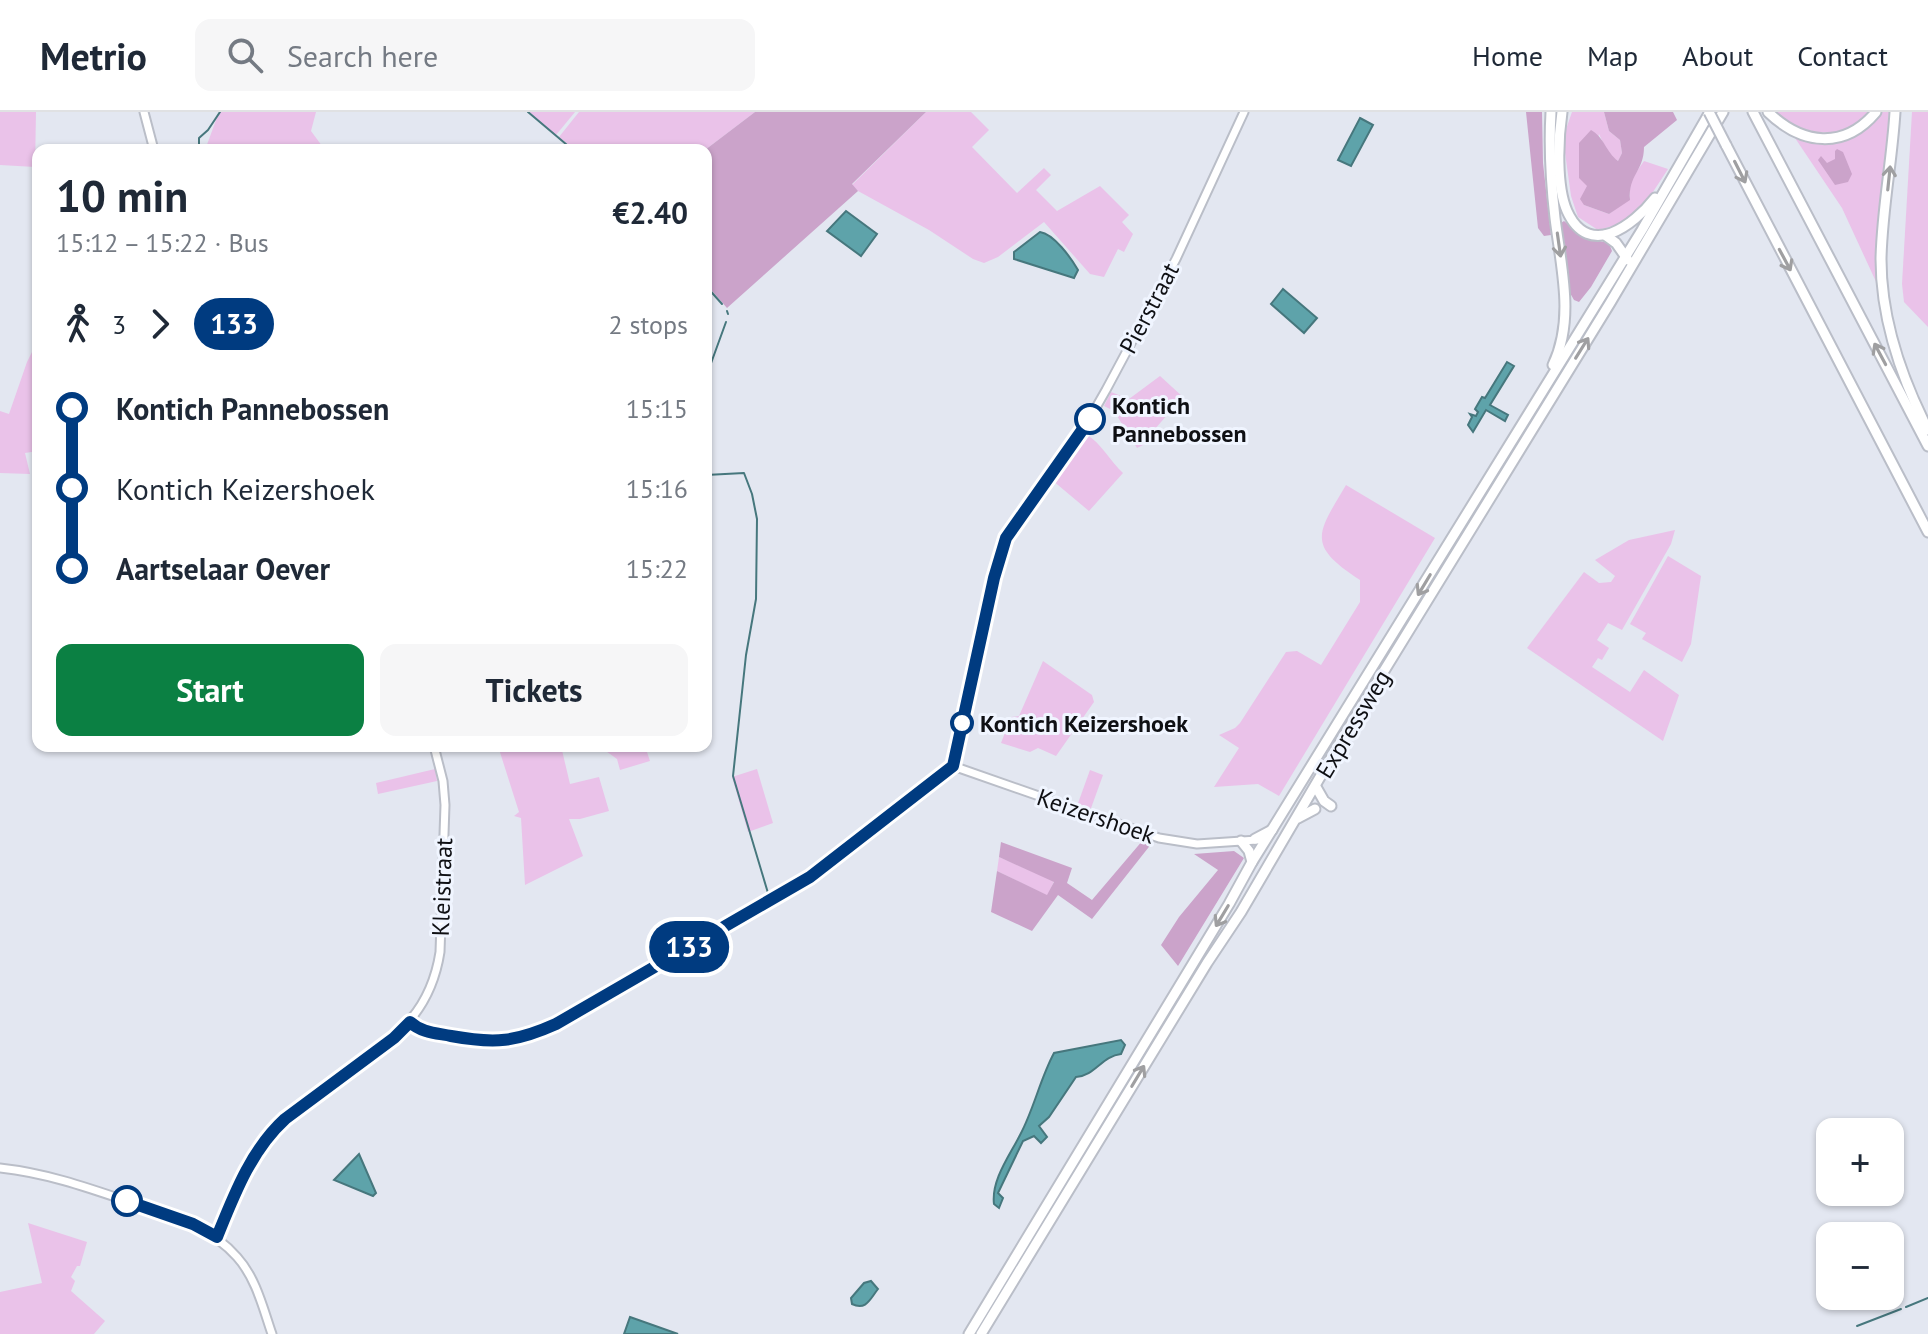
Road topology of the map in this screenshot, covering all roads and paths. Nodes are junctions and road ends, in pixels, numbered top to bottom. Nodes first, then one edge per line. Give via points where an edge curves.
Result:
1 (144, 112) edge
2 (1244, 112) edge
3 (1551, 112) edge
4 (1562, 112) edge
5 (1700, 112) edge
6 (1723, 112) edge
7 (1753, 112) edge
8 (1768, 112) edge
9 (1876, 112) edge
10 (1895, 112) edge
11 (1711, 115) edge
12 (152, 144) edge
13 (1677, 170) junction
14 (1605, 235) junction
15 (1626, 256) junction
16 (1630, 267) junction
17 (1566, 313) junction
18 (1601, 318) junction
19 (1585, 322) junction
20 (1544, 387) junction
21 (1919, 421) junction
22 (1928, 430) edge
23 (1927, 444) edge
24 (1928, 532) edge
25 (436, 752) edge
26 (953, 766) junction
27 (1316, 787) junction
28 (1331, 806) dead end
29 (1315, 809) dead end
30 (1298, 818) junction
31 (1253, 843) junction
32 (1252, 862) junction
33 (410, 1022) junction
34 (0, 1168) edge
35 (217, 1237) junction
36 (272, 1334) edge
37 (969, 1334) edge
38 (981, 1334) edge

1 - 12 street
2 - 26 street, Pierstraat via 1176,259 1106,390 1006,538
3 -> 17 highway via 1551,168
4 - 14 highway via 1566,210 1583,230
5 - 11 highway, bridge
6 - 16 highway, Expressweg
21 -> 7 highway
8 - 9 highway via 1799,134 1831,139 1857,130
21 -> 10 highway via 1896,352 1882,284
11 - 13 highway, Expressweg
11 -> 24 highway, bridge
13 - 14 highway via 1640,217
13 - 15 highway, Expressweg
14 - 15 highway
15 - 16 highway
15 - 19 highway, Expressweg
16 - 18 highway, Expressweg
17 - 19 highway
17 - 20 highway
18 - 19 highway
27 -> 18 highway, Expressweg
19 - 20 highway, Expressweg
20 -> 31 highway, Expressweg via 1272,830
21 - 22 highway
21 - 23 highway
25 - 33 street, Kleistraat via 445,805 440,952 430,989
26 - 31 street, Keizershoek via 1159,838
26 - 33 street via 810,877 556,1024 527,1037 482,1042 424,1031
27 - 28 highway
27 - 30 highway, Expressweg
29 - 30 highway
38 -> 30 highway, Expressweg
31 - 32 highway
31 - 32 highway
32 -> 37 highway
33 - 35 street, Kleistraat via 270,1133 251,1161
34 - 35 street via 63,1178
35 - 36 street via 252,1279

